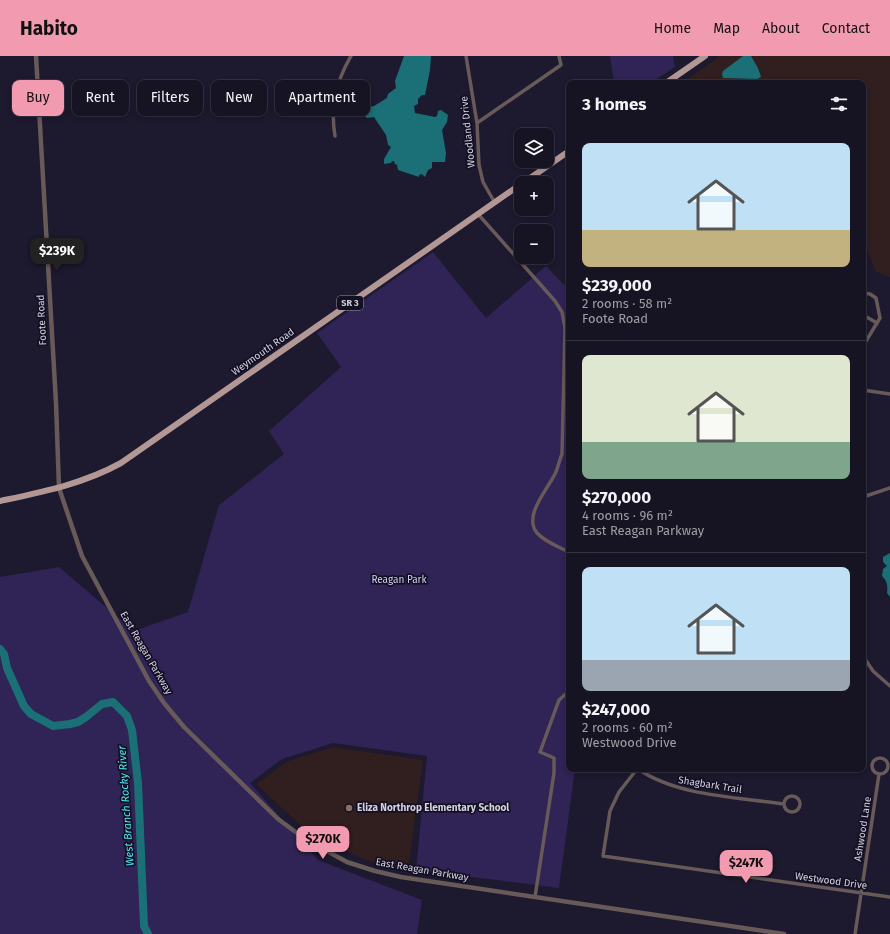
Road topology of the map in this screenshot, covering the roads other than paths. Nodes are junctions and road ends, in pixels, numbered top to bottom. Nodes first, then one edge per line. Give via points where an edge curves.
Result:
1 (36, 56) edge
2 (351, 56) edge
3 (466, 56) edge
4 (559, 56) edge
5 (705, 56) edge
6 (670, 80) edge
7 (477, 123) junction
8 (335, 136) dead end
9 (566, 153) edge
10 (533, 176) edge
11 (514, 189) edge
12 (495, 202) junction
13 (478, 214) junction
14 (866, 293) edge
15 (866, 316) edge
16 (877, 322) junction
17 (866, 341) edge
18 (866, 390) edge
19 (890, 394) edge
20 (59, 488) junction
21 (890, 488) edge
22 (866, 496) edge
23 (0, 501) edge
24 (566, 551) edge
25 (866, 660) edge
26 (890, 686) edge
27 (566, 694) edge
28 (635, 772) edge
29 (642, 772) edge
30 (879, 774) junction
31 (784, 804) junction
32 (860, 893) junction
33 (535, 897) junction
34 (890, 898) edge
35 (784, 934) edge
36 (855, 934) edge

1 - 20 street, Foote Road
2 - 8 street via 335,91 332,115
3 - 7 street, Woodland Drive
4 - 7 street via 561,65
5 - 6 main road
7 - 12 street, Woodland Drive via 480,174
9 - 10 main road, Weymouth Road / SR 3
11 - 12 main road, Weymouth Road / SR 3
12 - 13 main road, Weymouth Road / SR 3
13 - 20 main road, Weymouth Road / SR 3 via 131,457 98,475
13 - 24 street via 562,312 565,328 562,454 555,474 536,507 532,522 544,540
14 - 16 street via 876,298 880,318
15 - 16 street
16 - 17 street
18 - 19 street
20 - 23 main road, Weymouth Road / SR 3
20 - 33 street, East Reagan Parkway via 88,568 156,692 184,727 278,819 319,848 347,862 375,871
21 - 22 street
25 - 26 street via 873,671
27 - 33 street via 559,700 540,752 554,758 554,766
28 - 32 street, Westwood Drive via 619,792 610,810 603,856
29 - 31 street, Shagbark Trail via 676,788
30 - 30 street, Ashwood Lane via 885,772 888,767 886,761 881,758 875,760 873,766 874,771
30 - 32 street, Ashwood Lane
31 - 31 street, Shagbark Trail via 786,798 791,796 799,803 798,808 792,812 786,810
32 - 34 street, Westwood Drive
32 - 36 street, Ashwood Lane
33 - 35 street, East Reagan Parkway

